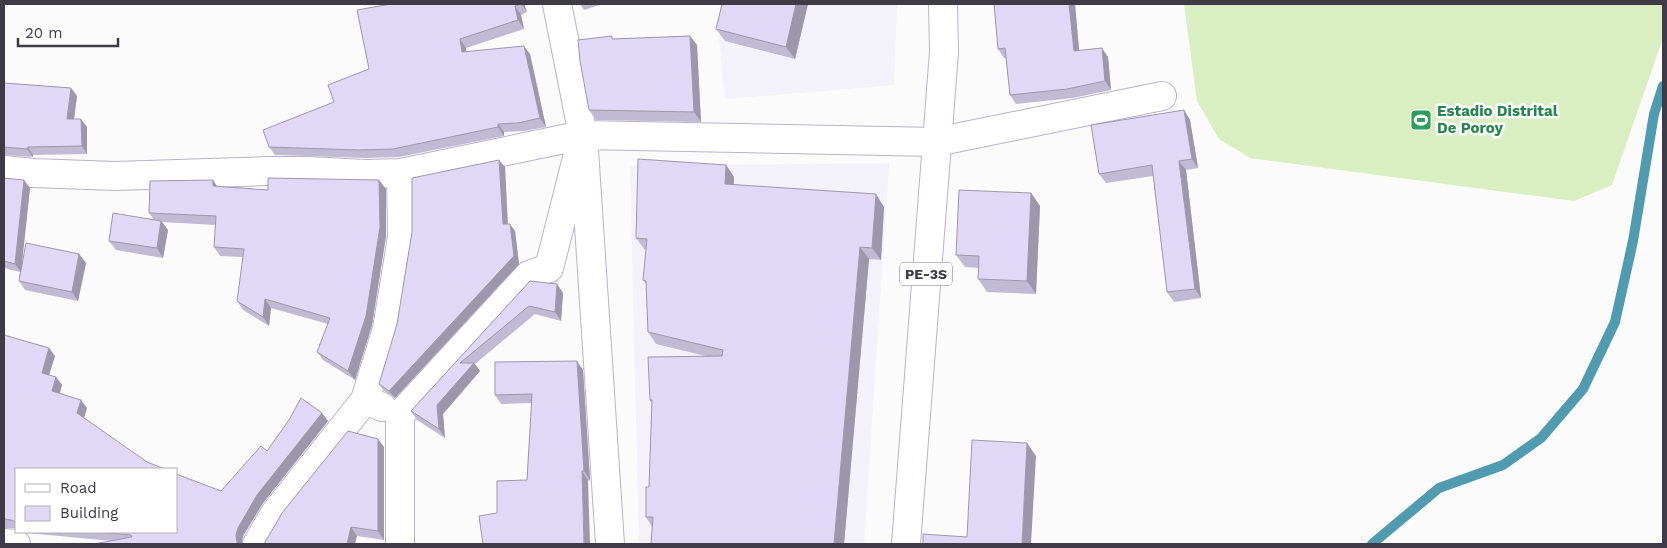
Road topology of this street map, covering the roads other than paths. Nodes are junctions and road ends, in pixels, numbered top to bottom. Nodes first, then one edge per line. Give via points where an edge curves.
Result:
1 (557, 4) edge
2 (943, 4) edge
3 (1162, 96) dead end
4 (583, 135) junction
5 (936, 142) junction
6 (4, 170) edge
7 (401, 173) junction
8 (365, 400) junction
9 (400, 415) junction
10 (4, 543) edge
11 (16, 544) edge
12 (256, 544) edge
13 (400, 544) edge
14 (610, 544) edge
15 (906, 544) edge

1 - 4 main road
2 - 5 main road, PE-3S via 944,52
3 - 5 main road
4 - 5 main road
4 - 7 main road
4 - 9 main road via 548,268 529,275
4 - 14 main road
5 - 15 main road, PE-3S
6 - 7 main road via 115,176 287,171
7 - 8 main road via 402,237 387,329
8 - 9 main road
8 - 12 main road via 274,513
9 - 13 main road
10 - 11 main road

